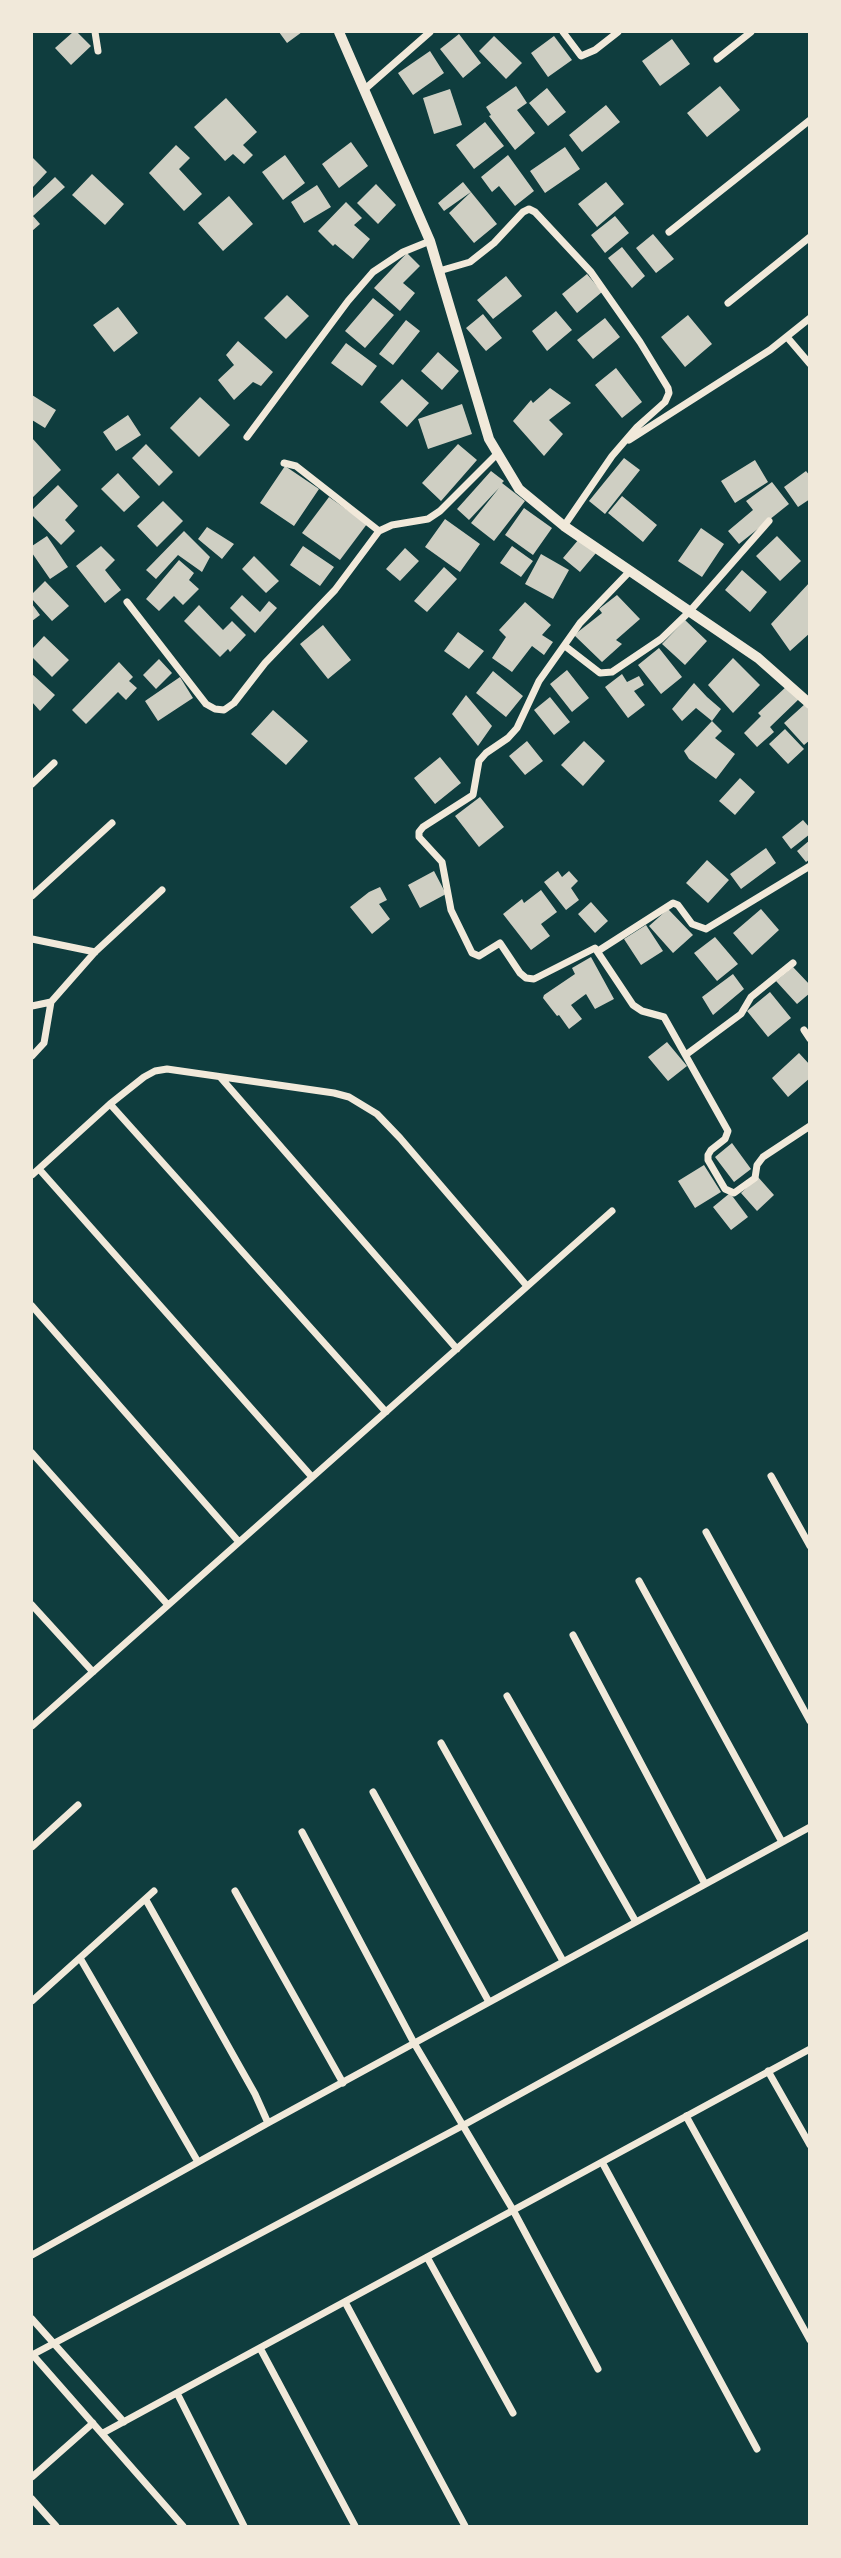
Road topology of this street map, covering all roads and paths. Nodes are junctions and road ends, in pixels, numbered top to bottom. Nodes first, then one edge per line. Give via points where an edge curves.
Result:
1 (95, 32) edge
2 (340, 32) edge
3 (430, 32) edge
4 (563, 32) edge
5 (618, 32) edge
6 (751, 32) edge
7 (98, 51) dead end
8 (717, 59) dead end
9 (365, 89) junction
10 (810, 120) edge
11 (669, 232) dead end
12 (810, 237) edge
13 (430, 241) junction
14 (439, 271) junction
15 (729, 303) dead end
16 (810, 318) edge
17 (787, 337) junction
18 (810, 364) edge
19 (247, 437) dead end
20 (622, 444) junction
21 (497, 453) junction
22 (284, 463) dead end
23 (769, 521) dead end
24 (564, 526) junction
25 (379, 531) junction
26 (630, 570) junction
27 (127, 602) dead end
28 (689, 612) junction
29 (565, 646) junction
30 (810, 704) edge
31 (54, 763) dead end
32 (32, 784) edge
33 (112, 823) dead end
34 (810, 866) edge
35 (162, 890) dead end
36 (32, 896) edge
37 (32, 939) edge
38 (95, 951) junction
39 (597, 951) junction
40 (793, 963) dead end
41 (51, 1002) junction
42 (32, 1006) edge
43 (804, 1030) dead end
44 (810, 1039) edge
45 (687, 1054) junction
46 (32, 1056) edge
47 (220, 1077) junction
48 (110, 1104) junction
49 (810, 1126) edge
50 (39, 1169) junction
51 (32, 1175) edge
52 (612, 1211) dead end
53 (527, 1286) junction
54 (32, 1306) edge
55 (457, 1349) junction
56 (386, 1412) junction
57 (32, 1453) edge
58 (771, 1476) dead end
59 (312, 1477) junction
60 (706, 1532) dead end
61 (239, 1542) junction
62 (810, 1546) edge
63 (639, 1581) dead end
64 (32, 1605) edge
65 (168, 1605) junction
66 (573, 1635) dead end
67 (93, 1672) junction
68 (507, 1696) dead end
69 (810, 1721) edge
70 (32, 1726) edge
71 (440, 1743) dead end
72 (373, 1793) dead end
73 (78, 1805) dead end
74 (810, 1827) edge
75 (302, 1832) dead end
76 (782, 1842) junction
77 (32, 1847) edge
78 (705, 1884) junction
79 (155, 1891) dead end
80 (236, 1891) dead end
81 (146, 1900) junction
82 (636, 1922) junction
83 (810, 1934) edge
84 (80, 1958) junction
85 (563, 1961) junction
86 (32, 2001) edge
87 (489, 2002) junction
88 (414, 2043) junction
89 (810, 2049) edge
90 (768, 2071) junction
91 (343, 2083) junction
92 (686, 2116) junction
93 (268, 2123) junction
94 (462, 2126) junction
95 (810, 2146) edge
96 (198, 2162) junction
97 (602, 2162) junction
98 (513, 2210) junction
99 (32, 2255) edge
100 (427, 2257) junction
101 (345, 2302) junction
102 (32, 2319) edge
103 (810, 2340) edge
104 (53, 2343) junction
105 (260, 2348) junction
106 (32, 2355) edge
107 (598, 2369) dead end
108 (177, 2393) junction
109 (513, 2413) dead end
110 (124, 2422) junction
111 (93, 2423) junction
112 (103, 2433) junction
113 (757, 2449) dead end
114 (32, 2477) edge
115 (32, 2499) edge
116 (56, 2526) edge
117 (183, 2526) edge
118 (244, 2526) edge
119 (355, 2526) edge
120 (465, 2526) edge

1 - 7 street
2 - 9 street
3 - 9 street
4 - 5 street via 582,56
6 - 8 street
9 - 13 street
10 - 11 street
12 - 15 street
13 - 14 street
13 - 19 street via 373,272
14 - 20 street via 470,262 529,209 545,221 591,272 668,388 664,401
14 - 21 street via 482,418
16 - 17 street
17 - 18 street
17 - 20 street
20 - 24 street
21 - 24 street via 519,489
21 - 25 street via 428,519
22 - 25 street via 296,466
23 - 28 street
24 - 26 street
25 - 27 street via 315,614 224,710 206,704
26 - 28 street
26 - 29 street via 580,623
28 - 29 street via 660,639 606,674
28 - 30 street via 758,658
29 - 39 street via 539,681 517,728 479,761 473,795 430,822 419,835 442,862 452,910 472,953 479,956 500,943 520,973 534,979 592,947
31 - 32 street
33 - 36 street
34 - 39 street via 706,929 692,924 673,903
35 - 38 street
37 - 38 street
38 - 41 street
39 - 45 street via 633,1005 664,1017
40 - 45 street via 751,997 741,1014
41 - 42 street
41 - 46 street via 44,1043
43 - 44 street
45 - 49 street via 728,1131 708,1160 730,1191 755,1178 763,1157
47 - 48 street via 155,1071
47 - 53 street via 334,1093 362,1103 400,1138
47 - 55 street
48 - 50 street
48 - 56 street
50 - 51 street
50 - 59 street
52 - 53 street
53 - 55 street
54 - 61 street
55 - 56 street
56 - 59 street
57 - 65 street
58 - 62 street
59 - 61 street
60 - 69 street
61 - 65 street
63 - 76 street
64 - 67 street
65 - 67 street
66 - 78 street
67 - 70 street
68 - 82 street
71 - 85 street
72 - 87 street
73 - 77 street
74 - 76 street
75 - 88 street
76 - 78 street
78 - 82 street
79 - 81 street
80 - 91 street
81 - 84 street
81 - 93 street
82 - 85 street
83 - 94 street
84 - 86 street
84 - 96 street
85 - 87 street
87 - 88 street
88 - 91 street
88 - 94 street
89 - 90 street
90 - 92 street
90 - 95 street
91 - 93 street
92 - 97 street
92 - 103 street
93 - 96 street
94 - 98 street
94 - 104 street
96 - 99 street
97 - 98 street
97 - 113 street
98 - 100 street
98 - 107 street
100 - 101 street
100 - 109 street
101 - 105 street
101 - 120 street
102 - 104 street
104 - 106 street
104 - 110 street
105 - 108 street
105 - 119 street
106 - 111 street
108 - 110 street
108 - 118 street
110 - 112 street
111 - 112 street
111 - 114 street
112 - 117 street
115 - 116 street

